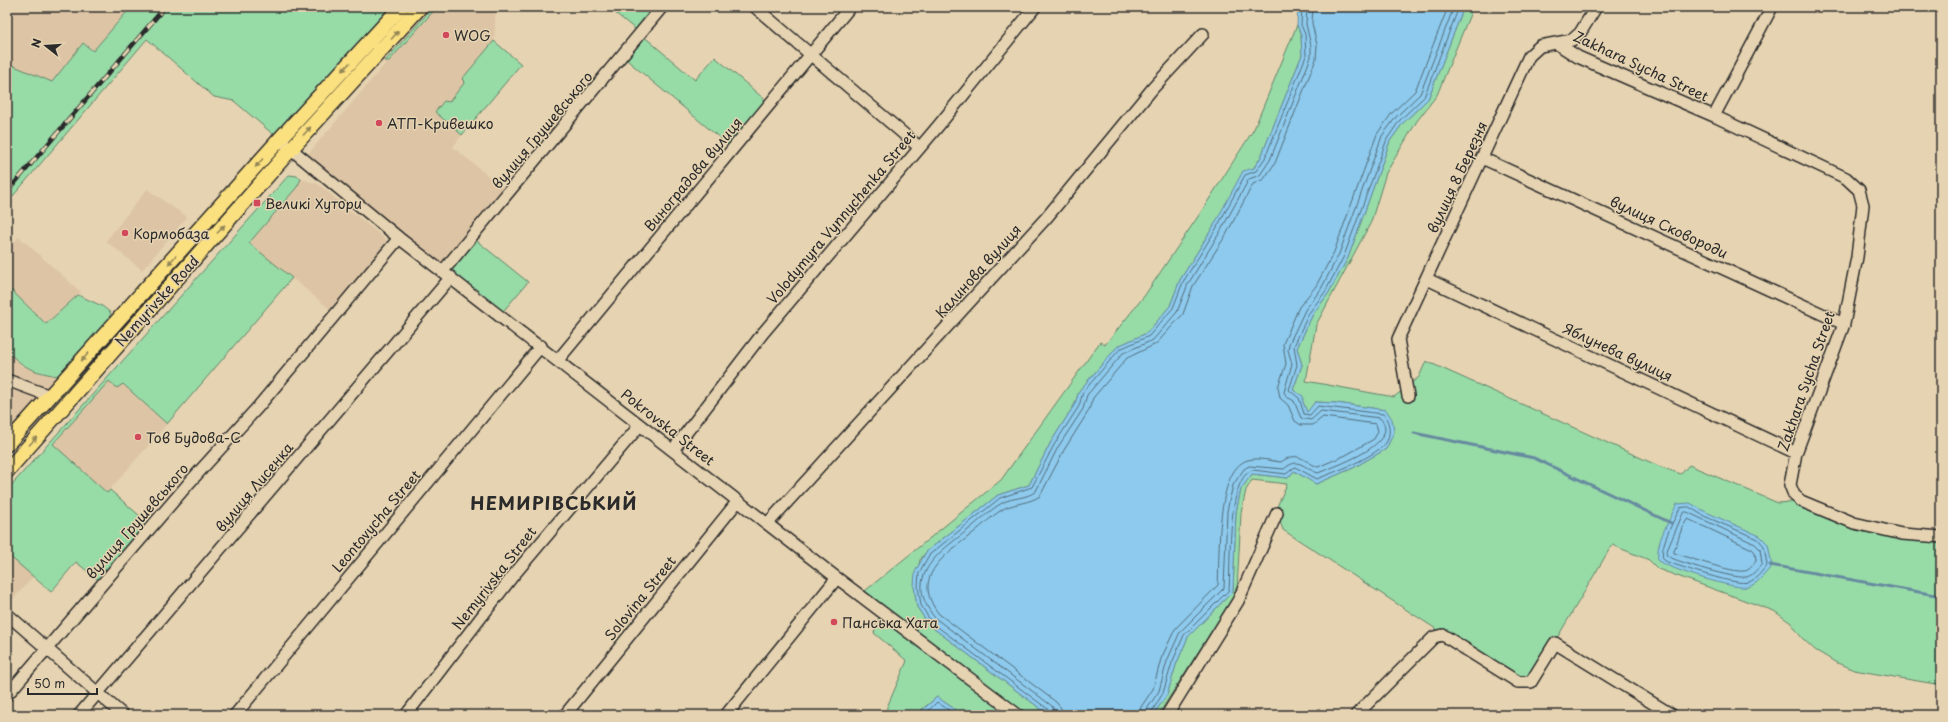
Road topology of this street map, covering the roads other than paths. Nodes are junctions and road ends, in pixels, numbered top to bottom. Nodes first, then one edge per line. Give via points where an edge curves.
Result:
1 (401, 7) edge
2 (420, 7) edge
3 (662, 7) edge
4 (755, 7) edge
5 (850, 7) edge
6 (1035, 7) edge
7 (1596, 7) edge
8 (1772, 7) edge
9 (1203, 34) dead end
10 (1556, 43) junction
11 (811, 55) junction
12 (1714, 116) junction
13 (279, 140) junction
14 (920, 147) junction
15 (291, 149) junction
16 (1482, 158) junction
17 (399, 238) junction
18 (447, 274) junction
19 (1426, 279) junction
20 (1844, 324) junction
21 (541, 346) junction
22 (558, 360) junction
23 (7, 380) edge
24 (50, 396) junction
25 (1408, 396) dead end
26 (640, 425) junction
27 (7, 444) edge
28 (673, 450) junction
29 (1796, 453) junction
30 (7, 471) edge
31 (738, 501) junction
32 (1276, 513) dead end
33 (768, 523) junction
34 (1941, 537) edge
35 (836, 578) junction
36 (7, 614) edge
37 (46, 649) junction
38 (98, 694) junction
39 (7, 695) edge
40 (79, 715) edge
41 (123, 715) edge
42 (235, 715) edge
43 (406, 715) edge
44 (565, 715) edge
45 (726, 715) edge
46 (1018, 715) edge
47 (1167, 715) edge
48 (1356, 715) edge
49 (1672, 715) edge

1 -> 13 main road, Nemyrivske Road
15 -> 2 main road, Nemyrivske Road
3 - 18 street, вулиця Грушевського
4 - 11 street
5 - 11 street, Виноградова вулиця
6 - 14 street, Volodymyra Vynnychenka Street
7 - 10 street, вулиця 8 Березня via 1580,33 1572,40
8 - 12 street, Zakhara Sycha Street
9 - 33 street, Калинова вулиця via 1152,88 1047,217
10 - 12 street, Zakhara Sycha Street via 1578,57
10 - 16 street, вулиця 8 Березня via 1540,46 1529,56
11 - 14 street
11 - 22 street, Виноградова вулиця
12 - 20 street, Zakhara Sycha Street via 1846,178 1859,190 1863,205 1857,257
13 - 15 street, Pokrovska Street
13 -> 24 main road, Nemyrivske Road
14 - 28 street, Volodymyra Vynnychenka Street via 763,333
15 - 17 street, Pokrovska Street
30 -> 15 main road, Nemyrivske Road
16 - 19 street, вулиця 8 Березня
16 - 20 street, вулиця Сковороди
17 - 18 street, Pokrovska Street
17 - 37 street, вулиця Грушевського via 258,407
18 - 21 street, Pokrovska Street
18 - 38 street, вулиця Лисенка
19 - 25 street, вулиця 8 Березня via 1398,339
19 - 29 street, Яблунева вулиця
20 - 29 street, Zakhara Sycha Street
21 - 22 street, Pokrovska Street
21 - 42 street, Leontovycha Street
22 - 26 street, Pokrovska Street
23 - 24 street
24 - 27 main road, Nemyrivske Road
26 - 28 street, Pokrovska Street
26 - 43 street, Nemyrivska Street via 512,577
28 - 31 street, Pokrovska Street
29 - 34 street, Zakhara Sycha Street via 1790,485 1794,495 1801,501 1869,527 1902,534
31 - 33 street, Pokrovska Street
31 - 44 street, Solovina Street
32 - 47 street via 1238,601
33 - 35 street, Pokrovska Street
35 - 45 street
35 - 46 street, Pokrovska Street
36 - 37 street
37 - 38 street
37 - 39 street, вулиця Грушевського
38 - 40 street, вулиця Лисенка
38 - 41 street
48 - 49 street via 1434,637 1443,635 1518,682 1531,682 1554,643

